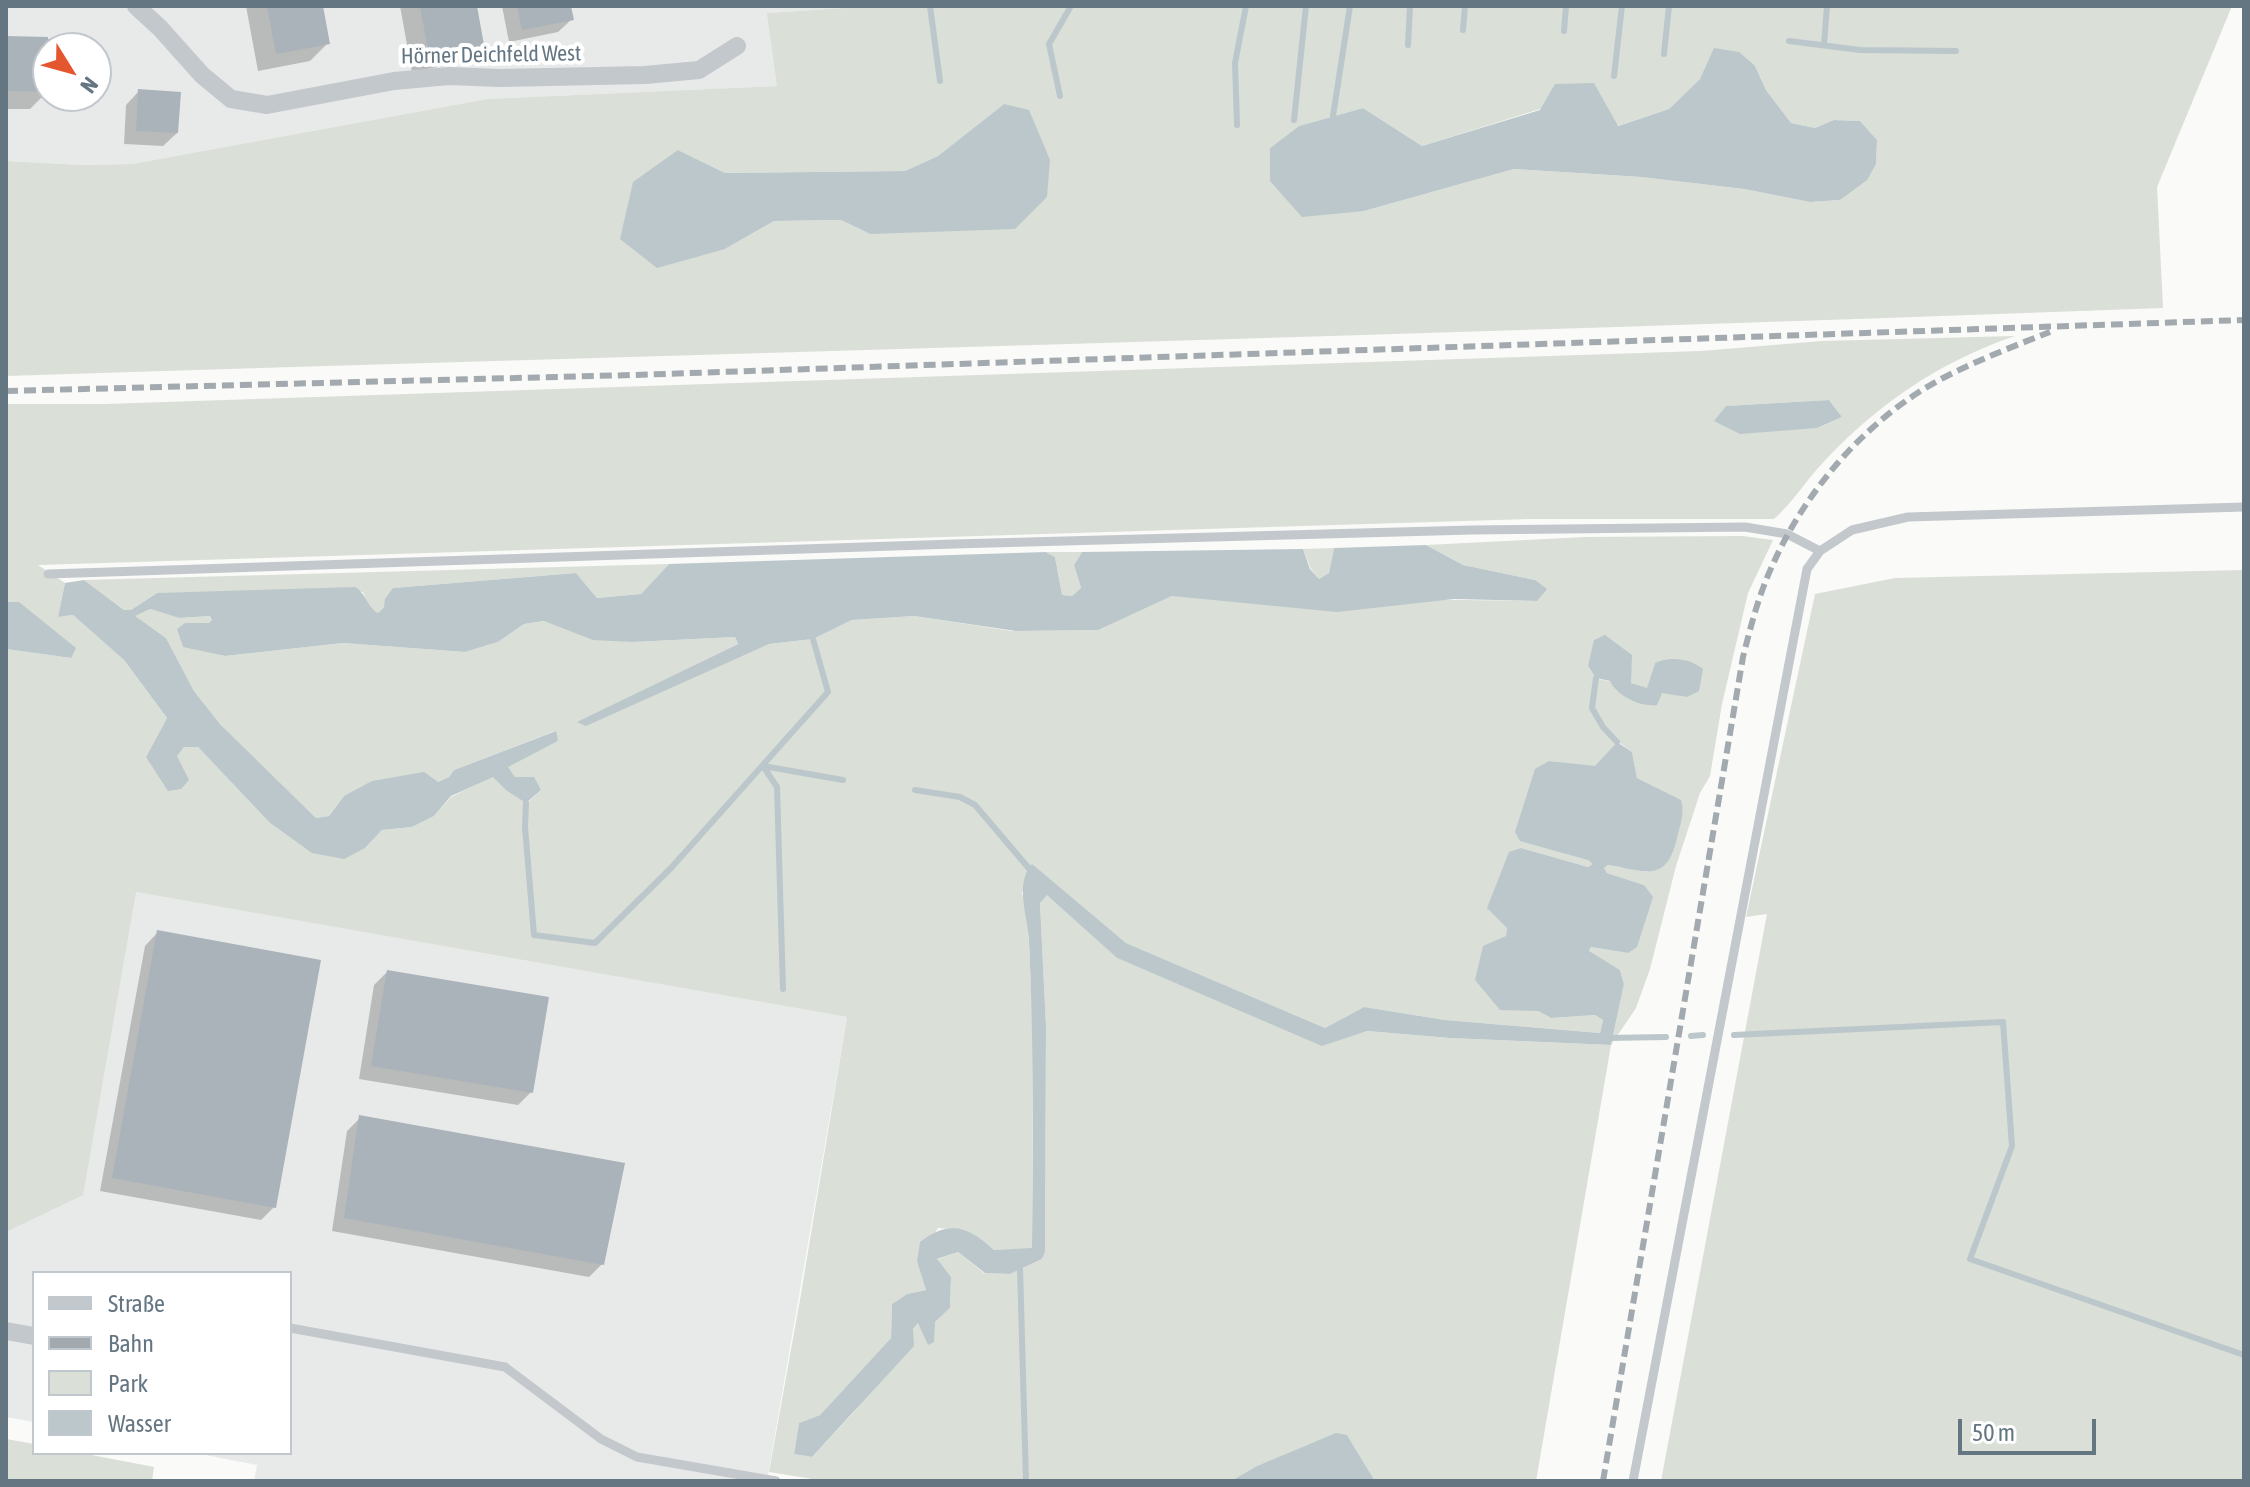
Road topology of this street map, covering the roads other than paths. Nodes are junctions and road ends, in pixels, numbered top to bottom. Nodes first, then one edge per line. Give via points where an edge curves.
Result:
1 (136, 6) edge
2 (737, 46) dead end
3 (2244, 507) edge
4 (1820, 551) junction
5 (48, 574) dead end
6 (292, 1328) edge
7 (6, 1331) edge
8 (32, 1336) edge
9 (776, 1481) edge
10 (1633, 1481) edge

1 - 2 street, Hörner Deichfeld West via 231,99 267,105 449,76 631,76 699,70
3 - 4 lane via 1908,517 1852,530
4 - 5 lane via 1787,534 1745,527 1532,529
4 - 10 lane via 1807,569
6 - 9 lane via 505,1367 601,1439 637,1457
7 - 8 street

